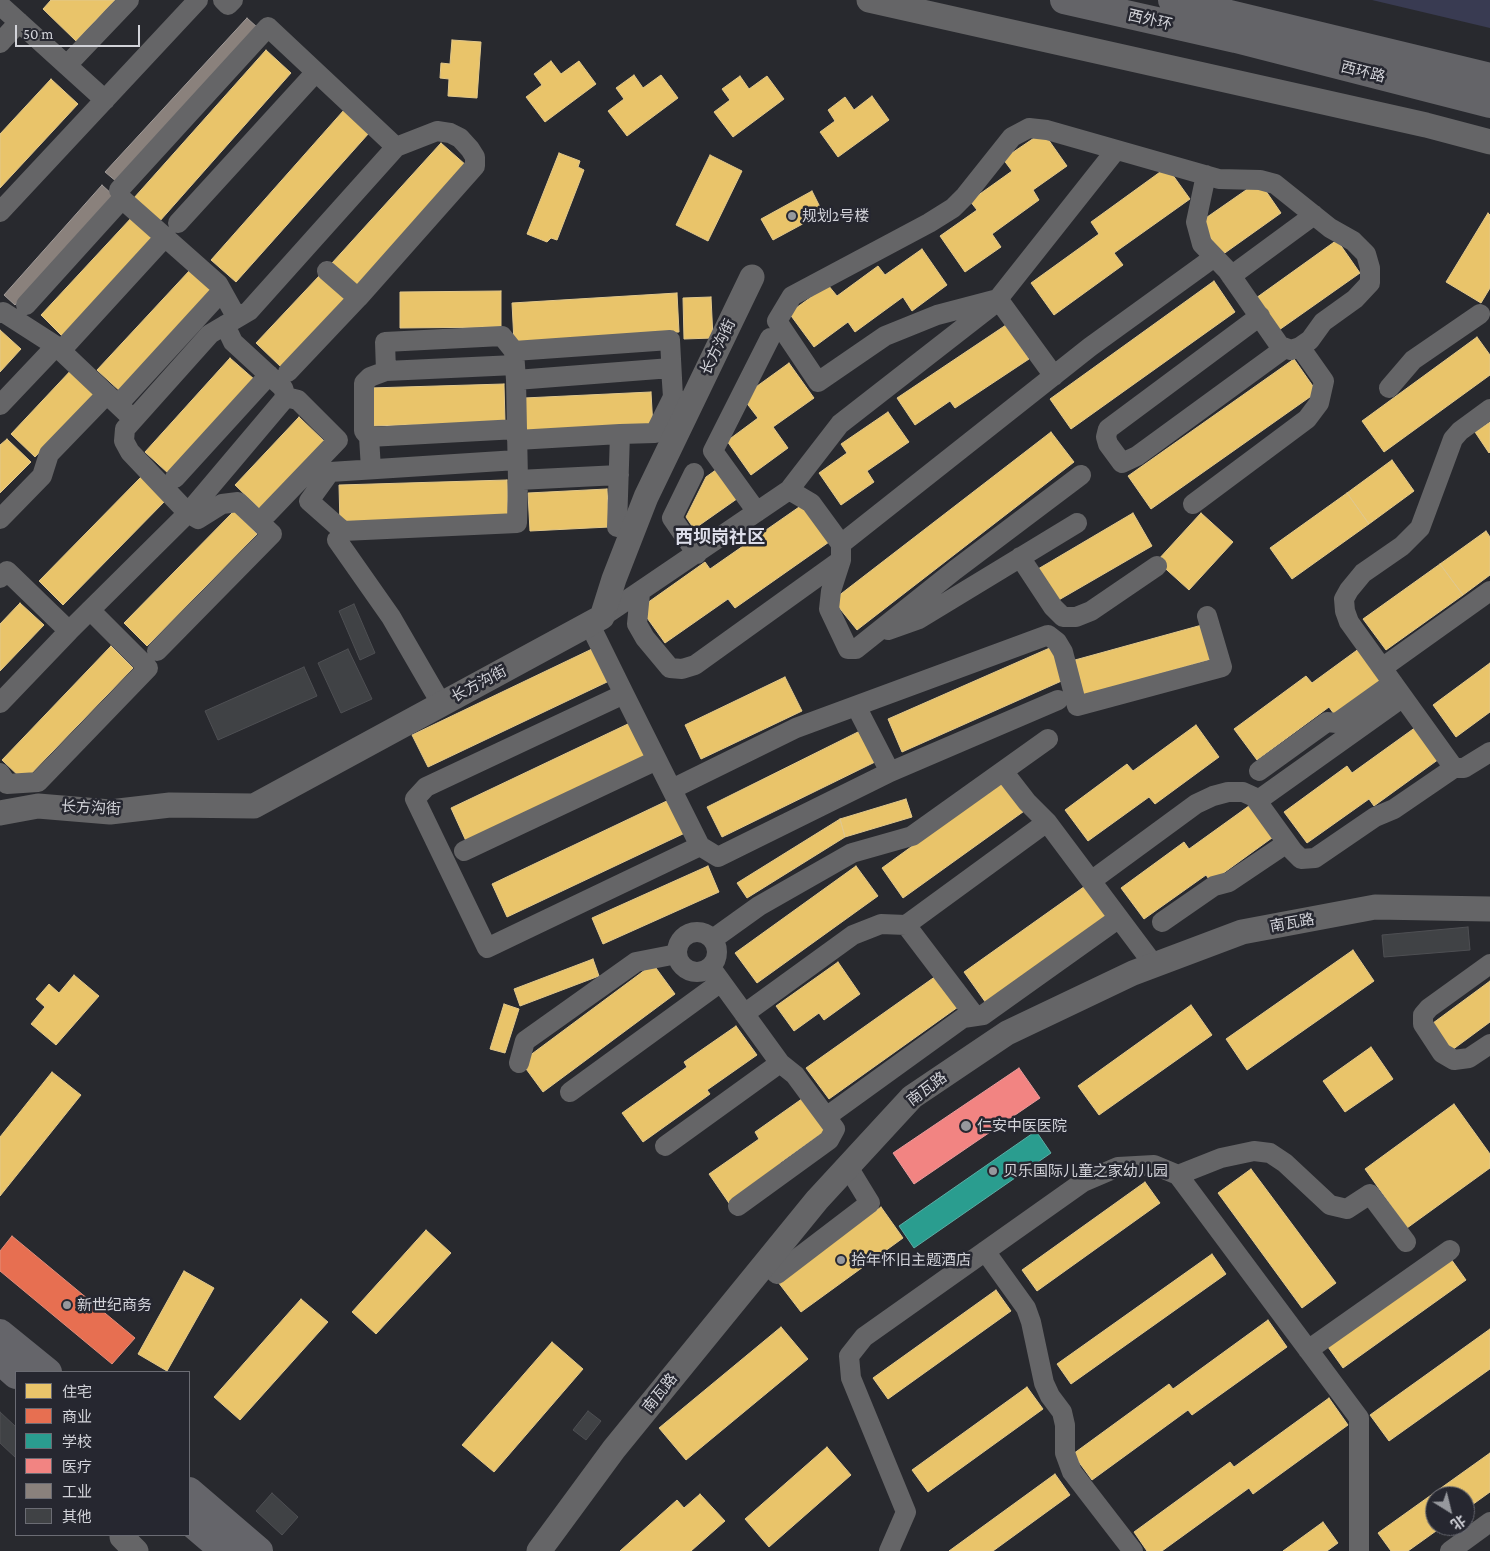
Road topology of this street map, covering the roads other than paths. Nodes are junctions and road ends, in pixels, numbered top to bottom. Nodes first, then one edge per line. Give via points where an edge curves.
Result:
1 (129, 0) edge
2 (198, 0) edge
3 (223, 0) edge
4 (233, 0) edge
5 (869, 0) edge
6 (1064, 0) edge
7 (1172, 0) edge
8 (0, 5) edge
9 (19, 22) junction
10 (1240, 28) junction
11 (0, 43) edge
12 (67, 65) junction
13 (316, 72) junction
14 (1490, 78) edge
15 (105, 100) junction
16 (1490, 104) edge
17 (1490, 142) edge
18 (396, 147) junction
19 (1116, 150) junction
20 (1206, 175) junction
21 (119, 190) dead end
22 (0, 212) edge
23 (1314, 215) junction
24 (172, 230) junction
25 (1213, 258) junction
26 (327, 271) dead end
27 (1231, 276) junction
28 (752, 278) dead end
29 (222, 291) junction
30 (358, 298) junction
31 (998, 299) junction
32 (26, 305) dead end
33 (1487, 311) edge
34 (0, 313) edge
35 (1260, 316) junction
36 (231, 322) junction
37 (770, 338) dead end
38 (62, 345) junction
39 (1293, 348) junction
40 (515, 365) junction
41 (386, 371) junction
42 (278, 374) junction
43 (1054, 376) junction
44 (1389, 388) dead end
45 (115, 396) junction
46 (286, 396) junction
47 (681, 402) junction
48 (0, 405) edge
49 (1490, 409) edge
50 (133, 419) junction
51 (620, 434) junction
52 (517, 435) junction
53 (369, 437) junction
54 (371, 469) junction
55 (517, 470) junction
56 (694, 473) dead end
57 (619, 475) junction
58 (1081, 475) dead end
59 (175, 478) dead end
60 (790, 490) junction
61 (1193, 504) dead end
62 (757, 512) junction
63 (188, 513) junction
64 (267, 514) dead end
65 (0, 518) edge
66 (1077, 523) dead end
67 (617, 527) dead end
68 (337, 540) dead end
69 (841, 552) junction
70 (697, 554) junction
71 (1020, 557) junction
72 (1157, 566) dead end
73 (2, 571) edge
74 (1490, 591) edge
75 (640, 593) junction
76 (90, 610) junction
77 (1207, 616) dead end
78 (596, 621) junction
79 (69, 631) junction
80 (870, 637) junction
81 (157, 651) dead end
82 (1393, 683) junction
83 (624, 694) junction
84 (1058, 700) dead end
85 (0, 703) edge
86 (442, 705) junction
87 (856, 706) junction
88 (1048, 739) dead end
89 (1490, 752) edge
90 (657, 760) junction
91 (1454, 768) junction
92 (1003, 771) junction
93 (1260, 771) dead end
94 (890, 772) junction
95 (0, 773) edge
96 (672, 789) junction
97 (1258, 801) junction
98 (0, 813) edge
99 (1047, 822) junction
100 (1287, 843) junction
101 (700, 846) junction
102 (464, 852) dead end
103 (1091, 881) junction
104 (1490, 910) edge
105 (1119, 918) junction
106 (1162, 922) dead end
107 (906, 925) junction
108 (712, 939) junction
109 (677, 954) junction
110 (1490, 964) edge
111 (1154, 965) junction
112 (716, 975) junction
113 (744, 1014) junction
114 (975, 1016) junction
115 (1490, 1044) edge
116 (519, 1063) dead end
117 (780, 1063) junction
118 (570, 1092) dead end
119 (826, 1117) junction
120 (665, 1146) dead end
121 (848, 1167) junction
122 (1178, 1175) junction
123 (738, 1206) dead end
124 (1406, 1242) dead end
125 (1450, 1250) dead end
126 (985, 1251) junction
127 (766, 1263) junction
128 (0, 1333) edge
129 (1308, 1350) junction
130 (0, 1361) edge
131 (47, 1371) edge
132 (15, 1374) edge
133 (190, 1492) edge
134 (190, 1522) edge
135 (1490, 1522) edge
136 (122, 1536) edge
137 (136, 1551) edge
138 (224, 1551) edge
139 (259, 1551) edge
140 (539, 1551) edge
141 (889, 1551) edge
142 (1133, 1551) edge
143 (1359, 1551) edge
144 (1450, 1551) edge

1 - 12 street
2 - 15 street
3 - 4 street via 228,5
5 - 17 street
6 - 10 highway, 西外环
7 - 10 highway, 西外环
8 - 9 street
9 - 11 street
9 - 12 street
10 - 14 highway, 西环路
10 - 16 highway, 西环路
12 - 15 street
13 - 18 street
13 - 21 street via 268,27
13 - 24 street
15 - 22 street
18 - 30 street via 437,130 450,133 470,149 476,157 476,166
18 - 36 street via 250,311
19 - 20 street
19 - 31 street
19 - 31 street via 1029,128 1012,137 953,208 792,296 778,321 818,382 885,336 937,315
20 - 23 street via 1275,184
20 - 25 street via 1196,222 1198,236
23 - 27 street
23 - 39 street via 1353,241 1366,254 1370,283 1355,299 1324,322 1310,340
24 - 29 street
24 - 32 street via 122,199
24 - 38 street
25 - 27 street
25 - 43 street
26 - 30 street
27 - 35 street
28 - 47 street, 长方沟街
29 - 36 street
29 - 45 street
30 - 42 street
31 - 43 street
31 - 60 street via 840,424
33 - 44 street via 1413,360
34 - 38 street
35 - 39 street via 1280,346
35 - 39 street via 1108,429 1108,444 1122,463 1137,456
36 - 42 street via 233,342
36 - 50 street via 210,334
37 - 62 street via 713,451
38 - 45 street
38 - 48 street
39 - 61 street via 1324,381 1319,403 1307,419
40 - 41 street
40 - 41 street via 502,336 385,342
40 - 47 street via 671,368
40 - 47 street via 670,340
40 - 52 street
41 - 53 street via 364,383 364,431
42 - 46 street
42 - 59 street
43 - 69 street
45 - 50 street
45 - 65 street via 49,454 42,476
46 - 63 street
46 - 64 street via 298,400 338,440
47 - 51 street via 655,433
47 - 78 street, 长方沟街
49 - 82 street via 1460,430 1453,439 1420,528 1402,546 1363,573 1344,599 1349,622
50 - 63 street via 125,429 124,441 130,452
51 - 52 street
51 - 57 street
52 - 53 street
52 - 55 street
53 - 54 street
54 - 55 street
54 - 55 street via 330,472 309,501 343,531 518,523
55 - 57 street
56 - 70 street via 672,518
57 - 67 street
58 - 80 street
60 - 62 street
60 - 69 street via 811,503
62 - 70 street
63 - 76 street
63 - 81 street via 198,519 222,504 238,502 272,534
66 - 71 street
68 - 86 street via 391,618
69 - 75 street via 695,665 682,669 670,668 644,638 637,624
69 - 80 street via 829,609 848,649 856,649
70 - 75 street
71 - 72 street via 1063,617 1076,617 1090,611
71 - 80 street via 919,619
73 - 79 street
74 - 82 street
75 - 78 street
76 - 79 street
76 - 95 street via 148,668 38,782 7,784
77 - 87 street via 1222,667 1077,706 1063,652 1048,635
78 - 83 street
78 - 86 street, 长方沟街
79 - 85 street
82 - 91 street
82 - 93 street via 1337,723 1327,722
82 - 97 street
83 - 90 street
83 - 101 street via 426,787 415,799 488,948
84 - 94 street
86 - 98 street, 长方沟街 via 254,806 170,805 110,812 38,806
87 - 94 street
87 - 96 street via 796,728
88 - 92 street
89 - 91 street via 1464,768
90 - 96 street
90 - 102 street
91 - 100 street via 1315,858 1301,859
92 - 99 street via 1026,802
92 - 108 street via 912,836 852,853 759,906
94 - 101 street via 718,857
96 - 101 street
97 - 100 street
97 - 103 street via 1243,792 1228,792 1196,804
99 - 103 street
99 - 107 street
100 - 106 street via 1229,882 1214,886
103 - 105 street
104 - 111 street, 南瓦路 via 1375,907 1242,932
105 - 111 street
105 - 114 street via 983,1015
107 - 113 street via 881,924 853,935
107 - 114 street
108 - 109 street via 704,933 690,933 680,941
108 - 112 street via 718,956
109 - 112 street via 682,965 693,972 705,971
109 - 116 street via 636,962 525,1041
110 - 115 street via 1429,1008 1423,1015 1423,1024 1442,1053 1454,1060 1469,1058
111 - 121 street, 南瓦路 via 1132,972 1007,1033 912,1098
112 - 113 street
112 - 118 street
113 - 117 street
114 - 119 street via 963,1018
117 - 119 street via 795,1075
117 - 120 street
119 - 123 street via 835,1129 829,1140
121 - 127 street, 南瓦路
121 - 127 street via 870,1203 777,1274
122 - 124 street via 1221,1158 1254,1151 1270,1153 1330,1205 1348,1209 1370,1194
122 - 126 street via 1154,1165 1118,1168 1083,1182
122 - 129 street
125 - 129 street
126 - 141 street via 864,1337 849,1356 851,1378 906,1512
126 - 142 street via 1026,1308 1032,1322 1044,1383 1066,1425 1064,1453 1072,1472
127 - 140 street, 南瓦路 via 614,1449
128 - 131 main road
129 - 143 street via 1359,1418
130 - 132 main road
133 - 139 main road
134 - 138 main road
135 - 144 street
136 - 137 street

